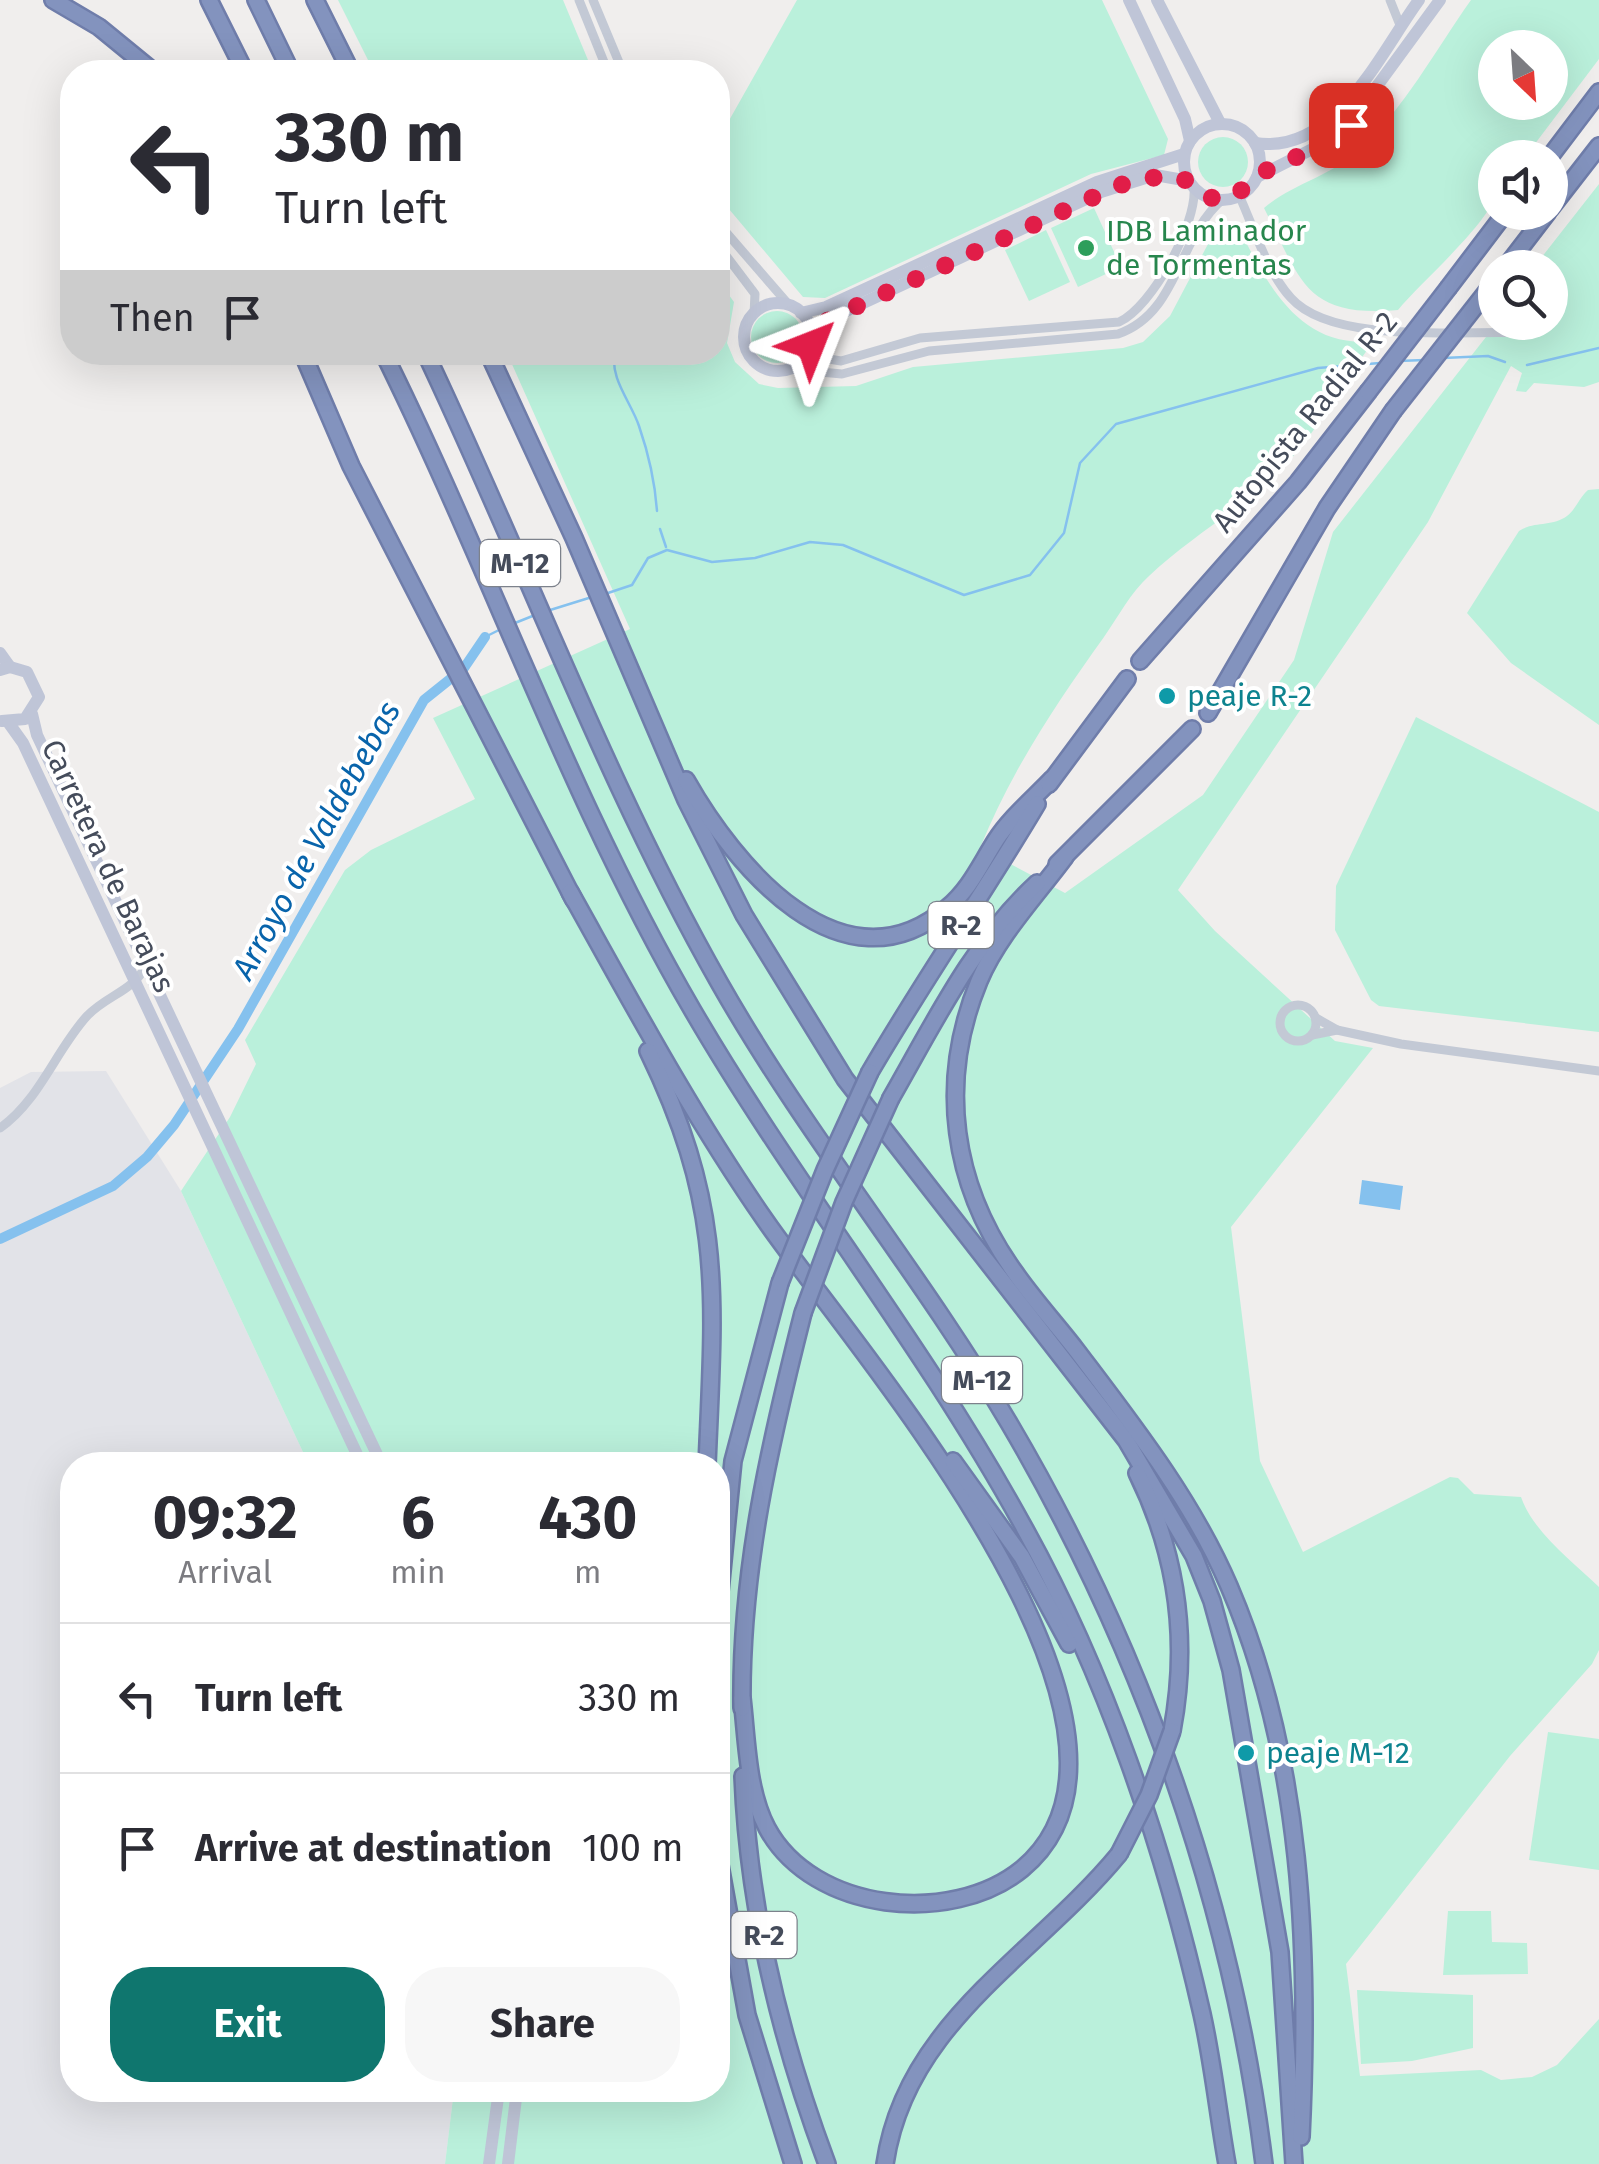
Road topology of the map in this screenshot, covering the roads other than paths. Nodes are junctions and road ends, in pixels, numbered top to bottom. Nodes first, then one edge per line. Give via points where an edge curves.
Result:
1 (53, 0) edge
2 (208, 0) edge
3 (256, 0) edge
4 (315, 0) edge
5 (578, 0) edge
6 (592, 0) edge
7 (1129, 0) edge
8 (1157, 0) edge
9 (1390, 0) edge
10 (1419, 0) edge
11 (1440, 0) edge
12 (1400, 25) junction
13 (140, 60) edge
14 (239, 60) edge
15 (286, 60) edge
16 (346, 60) edge
17 (603, 60) edge
18 (618, 60) edge
19 (1599, 92) edge
20 (1220, 124) junction
21 (1562, 140) edge
22 (1256, 144) junction
23 (1599, 146) edge
24 (1187, 148) junction
25 (1257, 177) junction
26 (1192, 184) junction
27 (1568, 186) edge
28 (1239, 195) junction
29 (1223, 200) junction
30 (1492, 230) edge
31 (1534, 230) edge
32 (730, 236) edge
33 (1519, 250) edge
34 (730, 260) edge
35 (1478, 302) edge
36 (795, 309) junction
37 (754, 314) junction
38 (1478, 332) edge
39 (811, 339) junction
40 (308, 365) edge
41 (390, 365) edge
42 (431, 365) edge
43 (494, 365) edge
44 (788, 370) junction
45 (0, 652) edge
46 (1140, 661) dead end
47 (5, 668) edge
48 (1127, 680) dead end
49 (1208, 713) dead end
50 (32, 714) junction
51 (652, 720) junction
52 (4, 721) edge
53 (1192, 729) dead end
54 (1052, 779) junction
55 (1065, 857) junction
56 (570, 892) junction
57 (146, 966) junction
58 (136, 983) junction
59 (1316, 1018) junction
60 (1337, 1030) junction
61 (1312, 1034) junction
62 (1599, 1071) edge
63 (0, 1128) edge
64 (834, 1313) junction
65 (1071, 1372) junction
66 (356, 1452) edge
67 (376, 1452) edge
68 (708, 1452) edge
69 (730, 1491) edge
70 (742, 1698) junction
71 (1135, 1788) junction
72 (730, 1921) edge
73 (497, 2102) edge
74 (515, 2102) edge
75 (489, 2164) edge
76 (508, 2164) edge
77 (793, 2164) edge
78 (827, 2164) edge
79 (885, 2164) edge
80 (1226, 2164) edge
81 (1264, 2164) edge
82 (1296, 2164) edge

1 - 13 highway via 100,26
2 - 14 highway
3 - 15 highway
4 - 16 highway
5 - 17 street
6 - 18 street
7 - 24 street via 1184,119
8 - 20 street
9 - 12 street
10 - 12 street
11 - 25 street via 1342,134
12 - 22 street via 1331,120 1284,143
19 - 21 highway
20 - 22 street via 1241,128
20 - 24 street via 1208,126
22 - 25 street
23 - 27 highway
24 - 26 street
24 - 36 street via 1097,182 826,308
25 - 28 street
26 - 29 street
26 - 39 street via 1155,176 1101,192 831,318
26 - 39 street via 1194,209 1163,272 1134,315 1119,322 920,338 841,362 822,358
28 - 29 street
28 - 38 street via 1292,300 1321,318 1380,329
29 - 44 street via 1207,215 1158,307 1132,329 928,351 842,374
30 - 46 highway, Autopista Radial R-2, bridge via 1298,482
31 - 33 highway
32 - 36 street
34 - 37 street via 756,294
35 - 49 highway, Autopista Radial R-2, bridge via 1327,508
36 - 37 street via 770,304
36 - 39 street
37 - 44 street via 744,334 749,355 770,370
39 - 44 street via 802,360
40 - 56 highway via 425,615
41 - 71 highway, M-12 via 606,848 694,1013 939,1383 1022,1524 1091,1670
42 - 81 highway, M-12 via 670,893 722,987 1008,1422 1116,1631 1170,1765 1216,1914
43 - 51 highway
45 - 47 street
47 - 50 street, Carretera de Barajas via 28,672 38,687
48 - 54 highway, R-2
50 - 52 street
50 - 57 street, Carretera de Barajas
51 - 54 highway via 743,862 792,908 843,933 902,932 940,914
51 - 65 highway via 712,855 808,1022 896,1148
52 - 58 street, Carretera de Barajas via 23,743
53 - 55 highway, R-2
54 - 69 highway, R-2, bridge via 870,1072 824,1170 780,1283
55 - 70 highway, R-2, bridge via 1012,905 956,982 844,1202 802,1313 766,1460
55 - 82 highway via 980,980 960,1039 953,1118 964,1176 984,1224 1181,1496 1229,1586 1254,1658 1295,1841 1302,1914 1306,1998
56 - 64 highway via 717,1148
56 - 68 highway via 675,1107 698,1174 714,1267
57 - 58 street
57 - 67 street, Carretera de Barajas
58 - 63 street via 87,1017
58 - 66 street, Carretera de Barajas
59 - 60 street
59 - 61 street
59 - 61 street via 1296,1004 1280,1022 1284,1036 1294,1041
60 - 61 street
60 - 62 street
64 - 70 highway via 962,1490 1027,1610 1065,1728 1066,1781 1058,1818 1026,1866 974,1896 901,1903 846,1890 802,1866 769,1831 753,1786
64 - 71 highway via 1022,1557 1085,1674
65 - 79 highway, bridge via 1132,1463 1163,1531 1181,1641 1172,1731 1150,1795 1119,1854 936,2040 905,2088
65 - 82 highway via 1166,1504 1217,1618 1280,1952
70 - 78 highway, R-2 via 743,1781 757,1900 776,2003
71 - 80 highway, M-12 via 1202,2014
72 - 77 highway, R-2 via 747,2015
73 - 75 street
74 - 76 street

